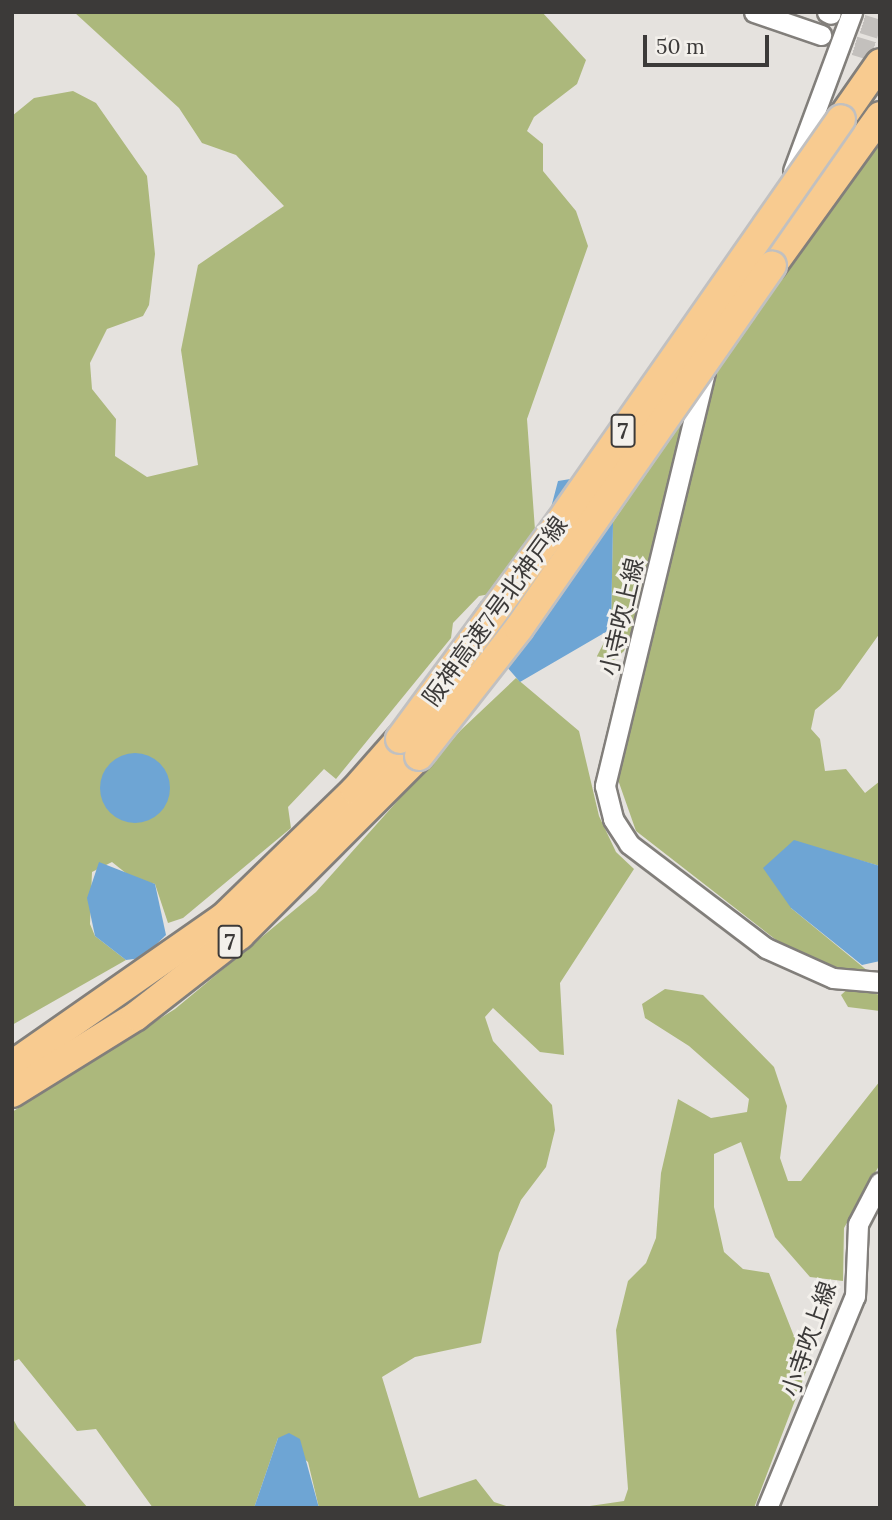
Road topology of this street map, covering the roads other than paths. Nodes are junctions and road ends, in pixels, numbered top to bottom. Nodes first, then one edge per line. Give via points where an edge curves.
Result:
1 (754, 12) edge
2 (852, 12) edge
3 (821, 35) tunnel mouth
4 (880, 63) edge
5 (880, 116) edge
6 (409, 747) junction
7 (880, 982) edge
8 (12, 1065) edge
9 (12, 1093) edge
10 (880, 1182) edge
11 (767, 1508) edge

1 - 3 street
2 - 7 street, 小寺吹上線 via 813,128 712,347 605,786 613,819 629,844 766,948 833,978
4 - 6 highway, 阪神高速7号北神戸線 / 7, bridge
5 - 6 highway, 阪神高速7号北神戸線 / 7, bridge via 519,628
6 - 8 highway, 阪神高速7号北神戸線 / 7 via 355,790 224,917
6 - 9 highway, 阪神高速7号北神戸線 / 7 via 240,935 136,1016
10 - 11 street, 小寺吹上線 via 858,1224 855,1296

